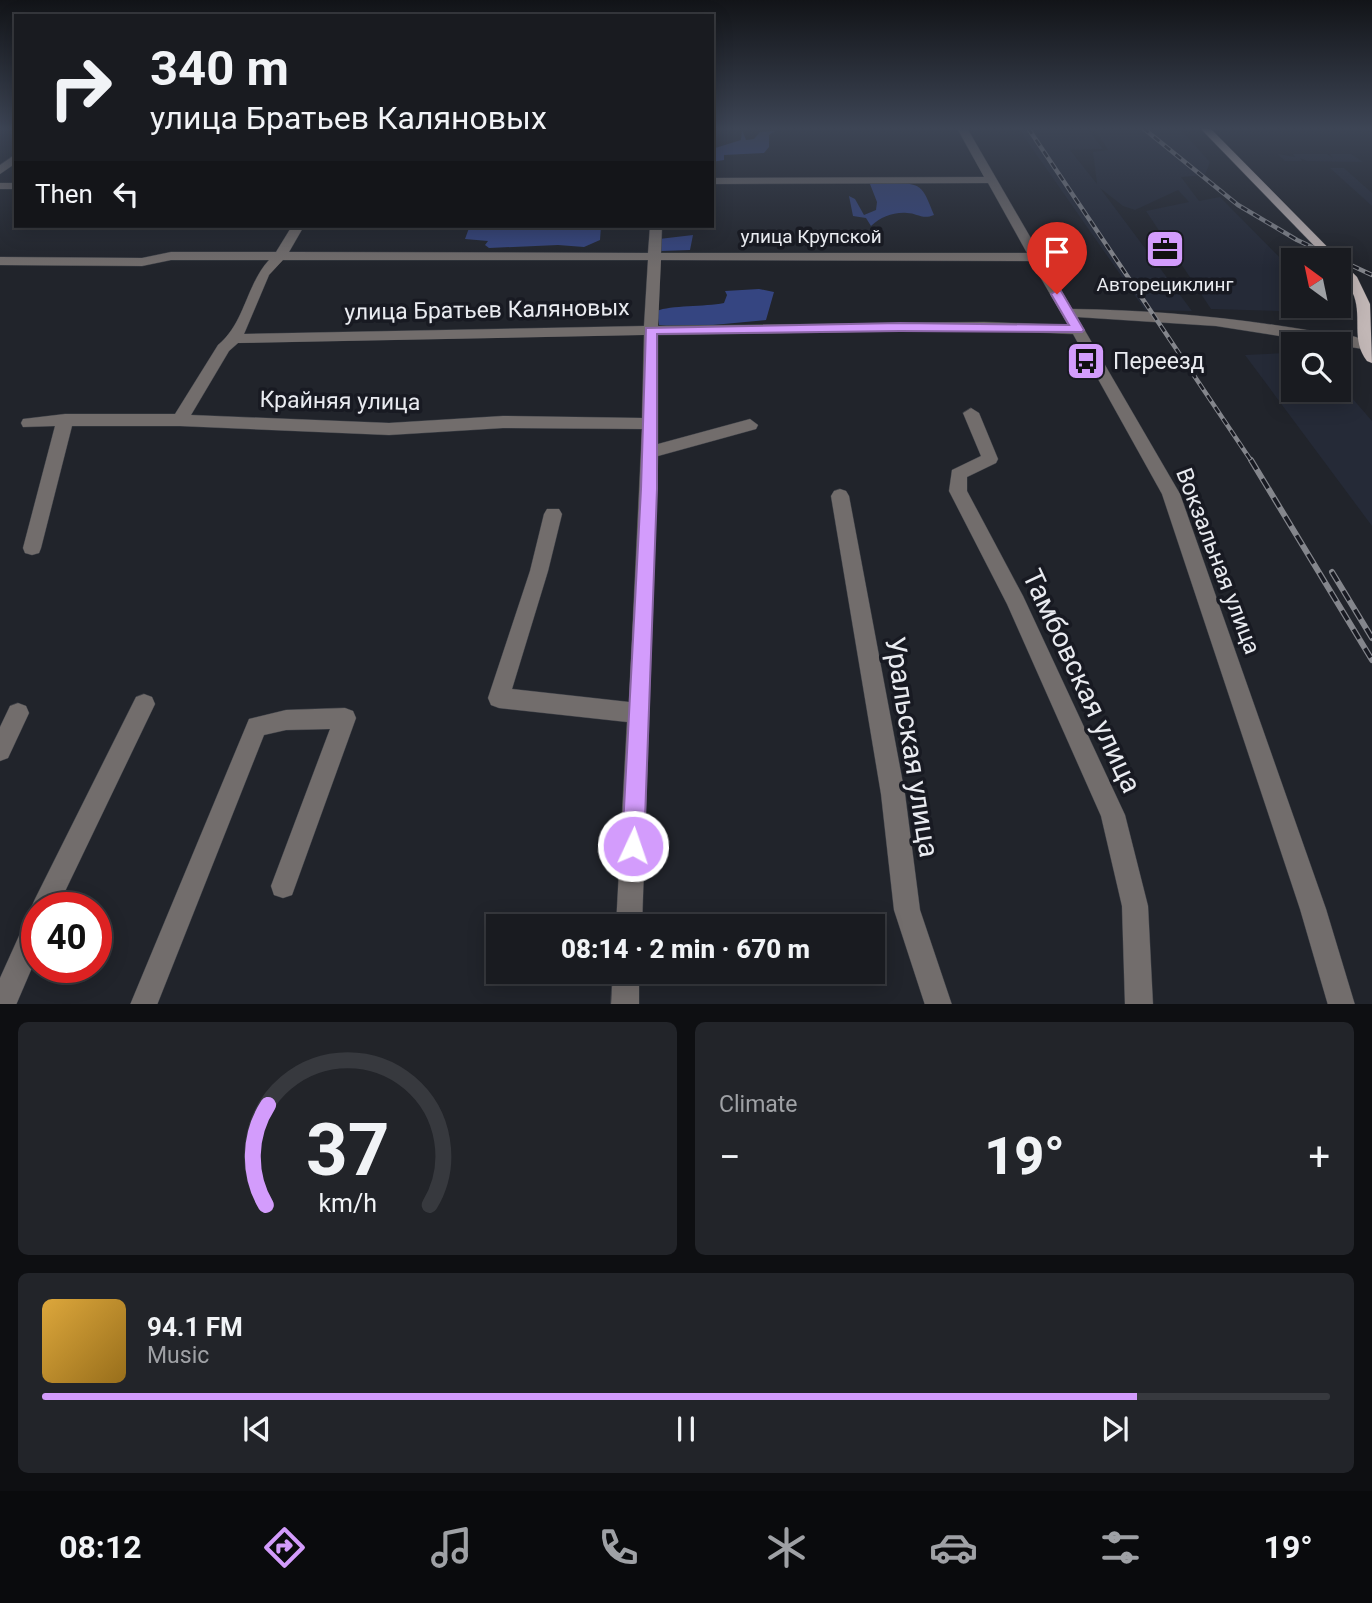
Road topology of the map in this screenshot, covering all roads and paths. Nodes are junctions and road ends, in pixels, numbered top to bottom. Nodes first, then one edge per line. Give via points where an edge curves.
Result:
1 (988, 175) edge
2 (1252, 175) edge
3 (991, 180) junction
4 (714, 181) edge
5 (297, 228) edge
6 (656, 228) edge
7 (1324, 248) edge
8 (280, 256) junction
9 (654, 256) junction
10 (1035, 257) junction
11 (0, 261) edge
12 (1351, 282) edge
13 (1073, 321) junction
14 (651, 331) junction
15 (234, 339) junction
16 (1363, 344) junction
17 (1372, 358) edge
18 (971, 413) dead end
19 (65, 420) junction
20 (180, 420) junction
21 (29, 423) dead end
22 (650, 424) junction
23 (750, 425) dead end
24 (649, 452) junction
25 (840, 496) dead end
26 (553, 514) dead end
27 (32, 548) dead end
28 (144, 704) dead end
29 (18, 713) dead end
30 (639, 713) junction
31 (0, 750) edge
32 (283, 886) dead end
33 (52, 892) edge
34 (630, 914) edge
35 (21, 961) edge
36 (626, 984) edge
37 (2, 1004) edge
38 (143, 1004) edge
39 (625, 1004) edge
40 (939, 1004) edge
41 (1139, 1004) edge
42 (1342, 1004) edge

1 - 3 street, Вокзальная улица
2 - 7 main road
3 - 4 street
3 - 10 street, Вокзальная улица
5 - 8 street
6 - 9 street
8 - 9 street, улица Крупской
8 - 11 street, улица Крупской via 171,256 142,262
8 - 15 street via 263,274
9 - 10 street, улица Крупской
9 - 14 street
10 - 13 street, Вокзальная улица
12 - 16 main road via 1364,310
13 - 14 street, улица Братьев Каляновых
13 - 16 street, улица Братьев Каляновых via 1156,314
13 - 42 street, Вокзальная улица via 1171,494
14 - 15 street, улица Братьев Каляновых
14 - 22 street
15 - 20 street via 223,348
16 - 17 main road
18 - 41 street, Тамбовская улица via 990,459 958,474 958,491 1016,602 1113,815 1135,906
19 - 20 street, Крайняя улица
19 - 21 street, Крайняя улица
19 - 27 street
20 - 22 street, Крайняя улица via 388,429 503,422
22 - 24 street
23 - 24 street
24 - 30 street
25 - 40 street, Уральская улица via 892,794 907,910
26 - 30 street via 499,698
28 - 33 street
29 - 31 street
30 - 34 street
32 - 38 street via 345,718 257,726
35 - 37 street
36 - 39 street

